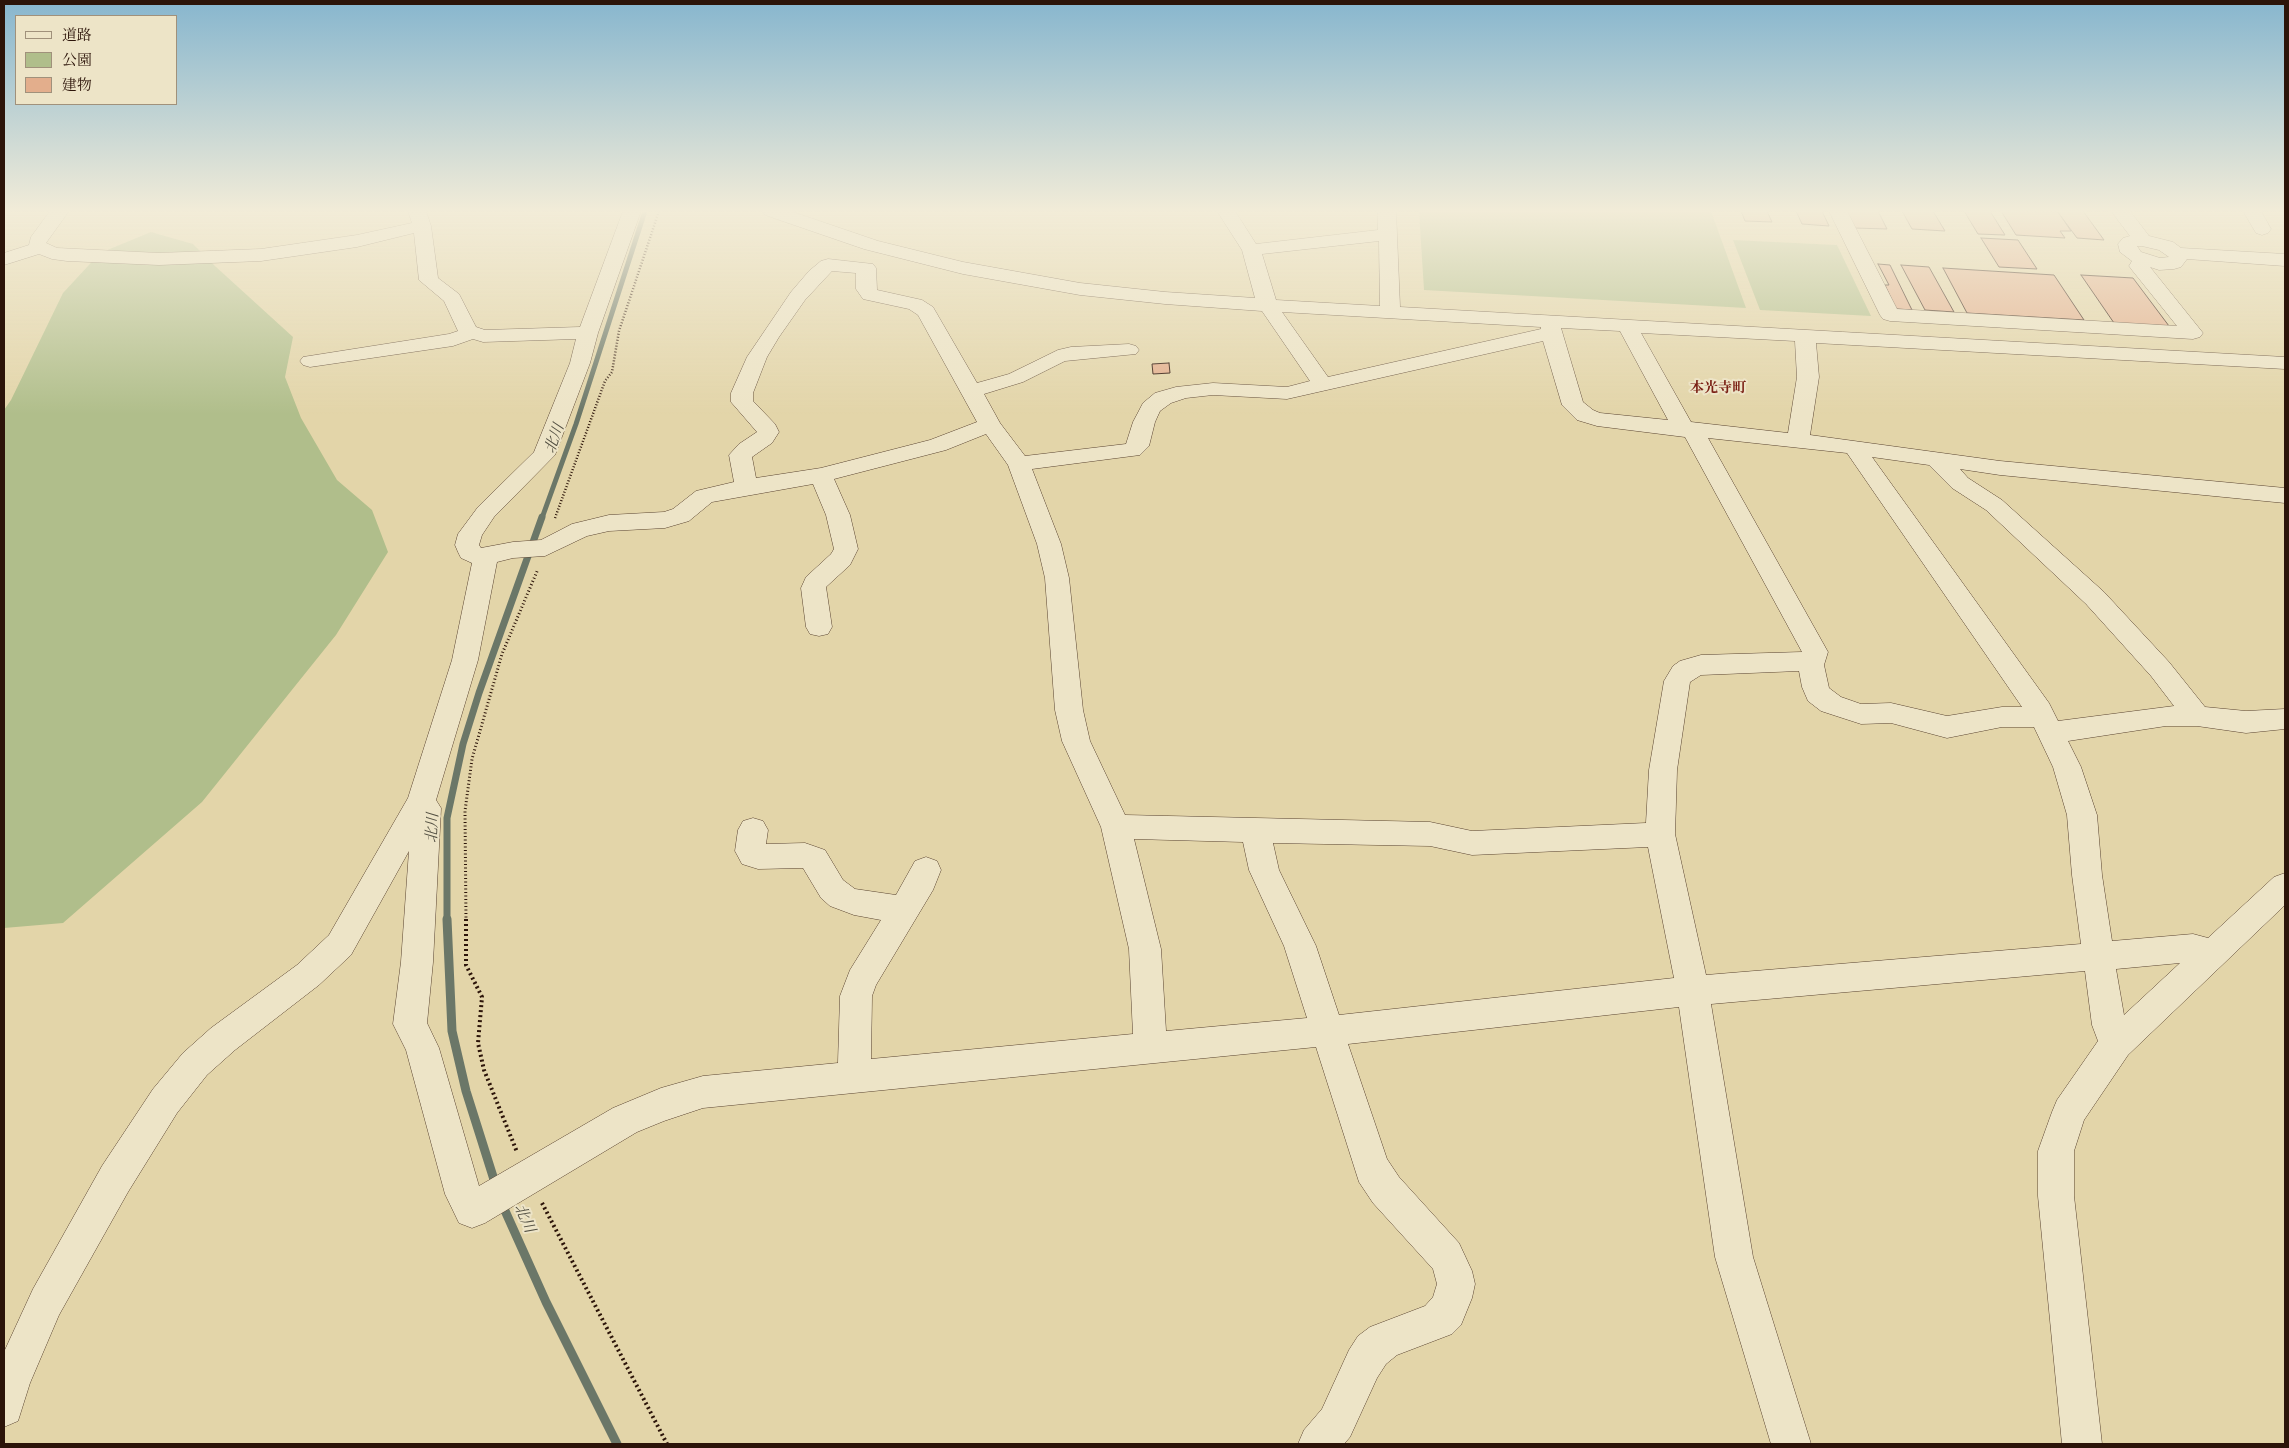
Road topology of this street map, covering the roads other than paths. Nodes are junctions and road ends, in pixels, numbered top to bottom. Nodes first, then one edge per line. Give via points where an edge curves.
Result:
1 (428, 279) edge
2 (608, 279) edge
3 (813, 279) edge
4 (866, 279) edge
5 (1015, 279) edge
6 (1260, 279) edge
7 (1389, 279) edge
8 (1872, 279) edge
9 (2149, 279) edge
10 (1268, 304) junction
11 (1390, 312) junction
12 (1627, 325) junction
13 (1551, 327) junction
14 (472, 333) junction
15 (588, 333) junction
16 (1805, 336) junction
17 (1129, 350) dead end
18 (310, 362) dead end
19 (2285, 363) edge
20 (1323, 385) junction
21 (972, 391) junction
22 (990, 425) junction
23 (1689, 430) junction
24 (1798, 442) junction
25 (1854, 447) junction
26 (1936, 459) junction
27 (1019, 464) junction
28 (821, 476) junction
29 (746, 487) junction
30 (2285, 495) edge
31 (500, 553) junction
32 (819, 627) dead end
33 (1810, 661) junction
34 (2197, 716) junction
35 (2285, 719) edge
36 (2047, 725) junction
37 (422, 800) junction
38 (1116, 827) junction
39 (753, 830) dead end
40 (1255, 830) junction
41 (1660, 834) junction
42 (926, 870) dead end
43 (2285, 886) edge
44 (904, 910) junction
45 (2212, 953) junction
46 (2098, 955) junction
47 (1693, 991) junction
48 (1328, 1031) junction
49 (2116, 1044) junction
50 (1150, 1048) junction
51 (854, 1078) junction
52 (4, 1407) edge
53 (1318, 1444) edge
54 (1791, 1444) edge
55 (2082, 1444) edge

1 - 14 street via 452,298 466,328
2 - 15 street
3 - 29 street via 769,337 742,393 742,402 768,432 740,455
4 - 21 street via 870,295 915,304 926,311
5 - 10 street via 1108,292
6 - 10 street
7 - 11 street
8 - 9 street via 1890,315 2193,333
10 - 11 street
10 - 20 street
11 - 13 street
12 - 13 street
12 - 16 street
12 - 23 street
13 - 20 street
13 - 23 street via 1573,406 1578,411 1597,419
14 - 15 street via 483,336
14 - 18 street via 453,340
15 - 31 street via 580,363 544,455 486,512 470,534 467,545 470,552 477,556
16 - 19 street
16 - 24 street via 1808,377
17 - 21 street via 1065,355 1016,378
20 - 27 street via 1287,393 1213,389 1184,392 1163,398 1151,408 1138,446 1132,450
21 - 22 street
22 - 27 street
22 - 28 street via 938,445
23 - 24 street
23 - 33 street via 1815,652 1814,659
24 - 25 street
25 - 26 street
25 - 36 street
26 - 30 street
26 - 34 street via 1960,482 1994,505 2095,598 2160,669
27 - 38 street via 1049,544 1057,578 1069,710 1076,741
28 - 29 street
28 - 32 street via 838,515 846,549 842,559 813,588
29 - 31 street via 704,496 681,515 665,520 599,525 541,548
31 - 37 street
33 - 36 street via 1818,694 1831,704 1862,714 1890,712 1947,727 2002,717
33 - 41 street via 1701,665 1682,673 1677,681 1663,770
34 - 35 street via 2246,722
34 - 36 street
36 - 46 street via 2067,767 2082,816
37 - 51 street via 426,808 425,827 410,1024 422,1048 463,1194 472,1210 625,1120 661,1105 703,1092
37 - 52 street via 340,945 308,975 216,1045 195,1064 165,1101 115,1179 46,1302 11,1382
38 - 40 street
38 - 50 street via 1145,949
39 - 44 street via 750,852 758,857 805,855 819,864 840,897
40 - 41 street via 1430,834 1472,843
40 - 48 street via 1264,870 1300,946
41 - 47 street
42 - 44 street
43 - 45 street
44 - 51 street via 861,980 856,996
45 - 46 street via 2193,948
45 - 49 street
46 - 47 street
46 - 49 street via 2109,1025
47 - 48 street
47 - 54 street via 1734,1257
48 - 50 street
48 - 53 street via 1372,1169 1386,1190 1446,1256 1456,1284 1447,1311 1438,1320 1384,1341 1372,1350 1336,1423
49 - 55 street via 2069,1112 2056,1151 2056,1196
50 - 51 street

